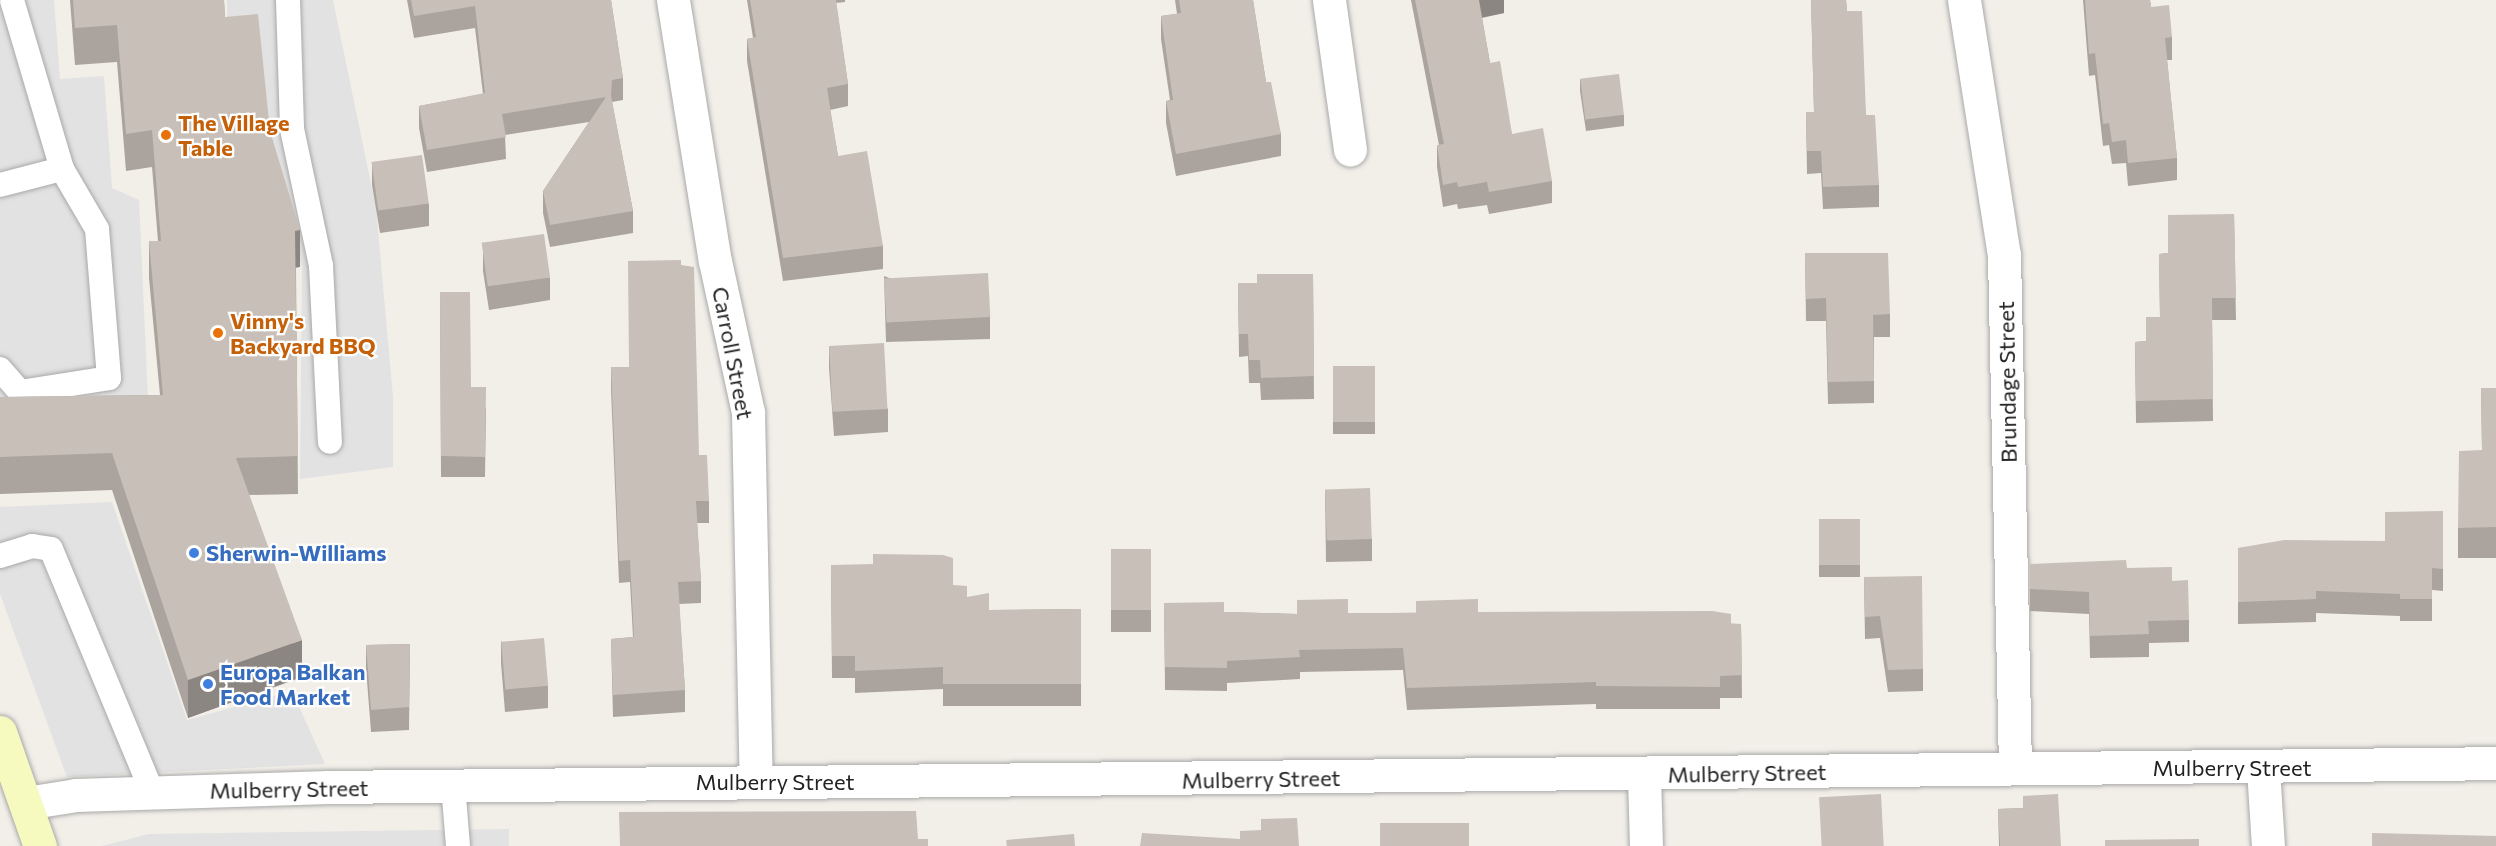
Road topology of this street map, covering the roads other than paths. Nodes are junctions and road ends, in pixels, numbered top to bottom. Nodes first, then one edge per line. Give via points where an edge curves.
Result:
1 (12, 0) edge
2 (288, 0) edge
3 (673, 0) edge
4 (1329, 0) edge
5 (1964, 0) edge
6 (1350, 150) dead end
7 (62, 170) junction
8 (0, 186) edge
9 (0, 369) edge
10 (330, 442) dead end
11 (0, 556) edge
12 (0, 732) edge
13 (2496, 763) edge
14 (2015, 767) junction
15 (2263, 769) junction
16 (1644, 775) junction
17 (756, 781) junction
18 (453, 785) junction
19 (152, 792) junction
20 (26, 803) junction
21 (40, 846) edge
22 (458, 846) edge
23 (1646, 846) edge
24 (2268, 846) edge

1 - 7 lane
2 - 10 lane via 292,129 321,266
3 - 17 street, Carroll Street via 715,261 748,412
4 - 6 street
5 - 14 street, Brundage Street via 2004,255
7 - 8 lane
7 - 9 lane via 97,230 109,378 20,392
11 - 19 lane via 32,546 51,549
12 - 20 main road
13 - 15 street, Mulberry Street
14 - 15 street, Mulberry Street
14 - 16 street, Mulberry Street
15 - 24 street
16 - 17 street, Mulberry Street
16 - 23 street
17 - 18 street, Mulberry Street
18 - 19 street, Mulberry Street
18 - 22 lane
19 - 20 street, Mulberry Street
20 - 21 main road

